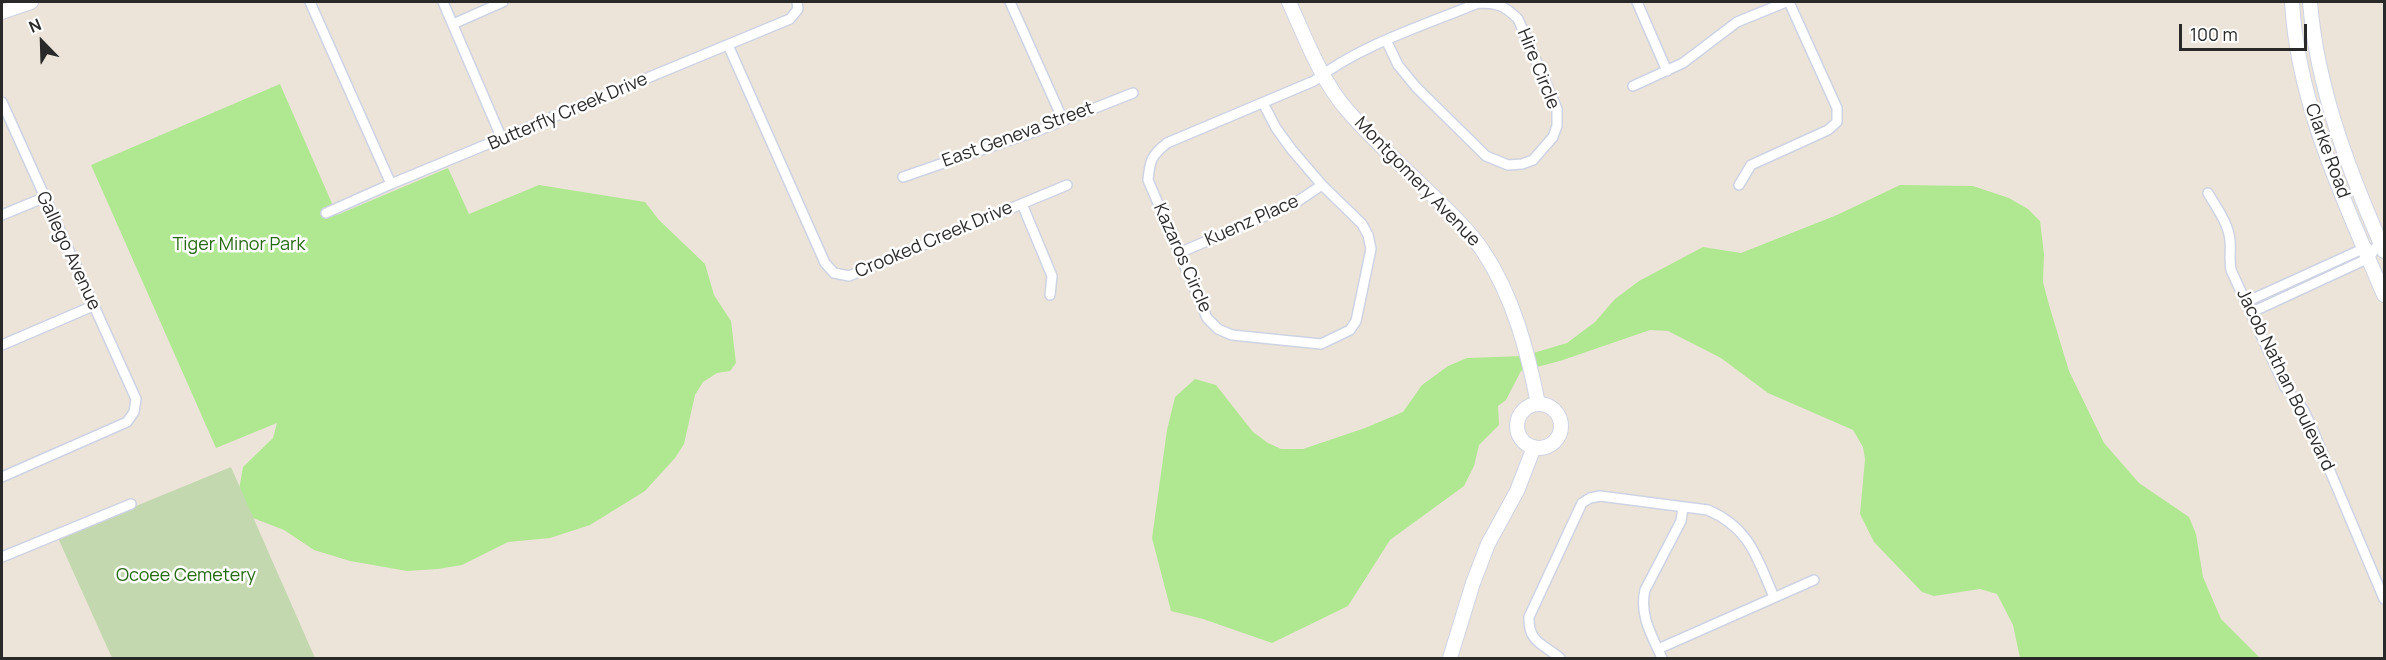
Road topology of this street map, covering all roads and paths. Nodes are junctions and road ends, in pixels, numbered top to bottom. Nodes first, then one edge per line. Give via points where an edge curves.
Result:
1 (31, 2) edge
2 (310, 2) edge
3 (443, 2) edge
4 (503, 2) edge
5 (797, 2) edge
6 (1010, 2) edge
7 (1289, 2) edge
8 (1637, 2) edge
9 (1788, 2) edge
10 (2292, 2) edge
11 (2310, 2) edge
12 (2, 12) edge
13 (453, 24) junction
14 (1386, 40) junction
15 (728, 45) junction
16 (1667, 70) junction
17 (1324, 73) junction
18 (1632, 86) dead end
19 (1132, 93) dead end
20 (2, 102) edge
21 (1263, 103) junction
22 (1063, 120) junction
23 (502, 139) junction
24 (903, 177) dead end
25 (391, 184) junction
26 (1067, 185) dead end
27 (1322, 185) junction
28 (1739, 185) dead end
29 (2208, 193) dead end
30 (43, 198) junction
31 (1022, 204) junction
32 (326, 213) dead end
33 (2, 215) edge
34 (2382, 246) edge
35 (2366, 253) junction
36 (1179, 254) junction
37 (1050, 295) dead end
38 (2385, 295) edge
39 (2246, 302) junction
40 (93, 306) junction
41 (2250, 313) junction
42 (2, 345) edge
43 (1538, 404) junction
44 (1534, 447) junction
45 (2, 477) edge
46 (131, 504) dead end
47 (1683, 507) junction
48 (2, 557) edge
49 (1814, 580) dead end
50 (1774, 597) junction
51 (2385, 599) edge
52 (1658, 649) junction
53 (1450, 658) edge
54 (1560, 658) edge
55 (1662, 658) edge

1 - 12 street
2 - 25 street
3 - 13 street
4 - 13 street
5 - 15 street, Butterfly Creek Drive via 798,9 790,20
6 - 22 street
7 - 17 street, Montgomery Avenue
8 - 16 street
9 - 16 street via 1737,22 1683,63
9 - 28 street via 1837,108 1837,122 1828,130 1751,165
10 - 35 street, Clarke Road via 2304,86 2319,139
11 - 34 street, Clarke Road via 2321,80 2338,137
13 - 23 street
14 - 14 street, Hire Circle via 1398,65 1416,87 1486,156 1508,165 1522,164 1533,160 1553,137 1557,109 1518,19 1508,8 1478,3
14 - 17 street, Hire Circle
15 - 23 street, Butterfly Creek Drive
15 - 31 street, Crooked Creek Drive via 825,263 834,273 849,276
16 - 18 street
17 - 21 street, Kazaros Circle
17 - 43 street, Montgomery Avenue via 1346,108 1462,224 1483,251 1527,348
19 - 22 street, East Geneva Street
20 - 30 street, Gallego Avenue
21 - 27 street, Kazaros Circle via 1276,128
21 - 36 street, Kazaros Circle via 1167,143 1154,154 1148,180
22 - 24 street, East Geneva Street
23 - 25 street, Butterfly Creek Drive
25 - 32 street, Butterfly Creek Drive
26 - 31 street, Crooked Creek Drive
27 - 36 street, Kuenz Place via 1295,203
27 - 36 street, Kazaros Circle via 1362,224 1371,249 1356,321 1336,338 1321,344 1232,335 1218,328 1206,318
29 - 39 street, Jacob Nathan Boulevard via 2227,228 2231,270
30 - 33 street
30 - 40 street, Gallego Avenue
31 - 37 street via 1052,276
34 - 35 street
35 - 38 street, Clarke Road
35 - 39 street
35 - 41 street
39 - 41 street, Jacob Nathan Boulevard
40 - 42 street
40 - 45 street, Gallego Avenue via 136,399 134,412 127,422
41 - 51 street, Jacob Nathan Boulevard via 2285,387 2311,426
43 - 44 street via 1524,410 1517,428 1523,441
43 - 44 street via 1553,409 1560,429 1549,445
44 - 53 street via 1517,491 1488,544
46 - 48 street
47 - 50 street via 1708,510 1724,517 1749,541
47 - 52 street via 1681,522 1642,601 1643,616
47 - 54 street via 1600,496 1582,503 1529,617 1532,638
49 - 50 street
50 - 52 street
52 - 55 street

